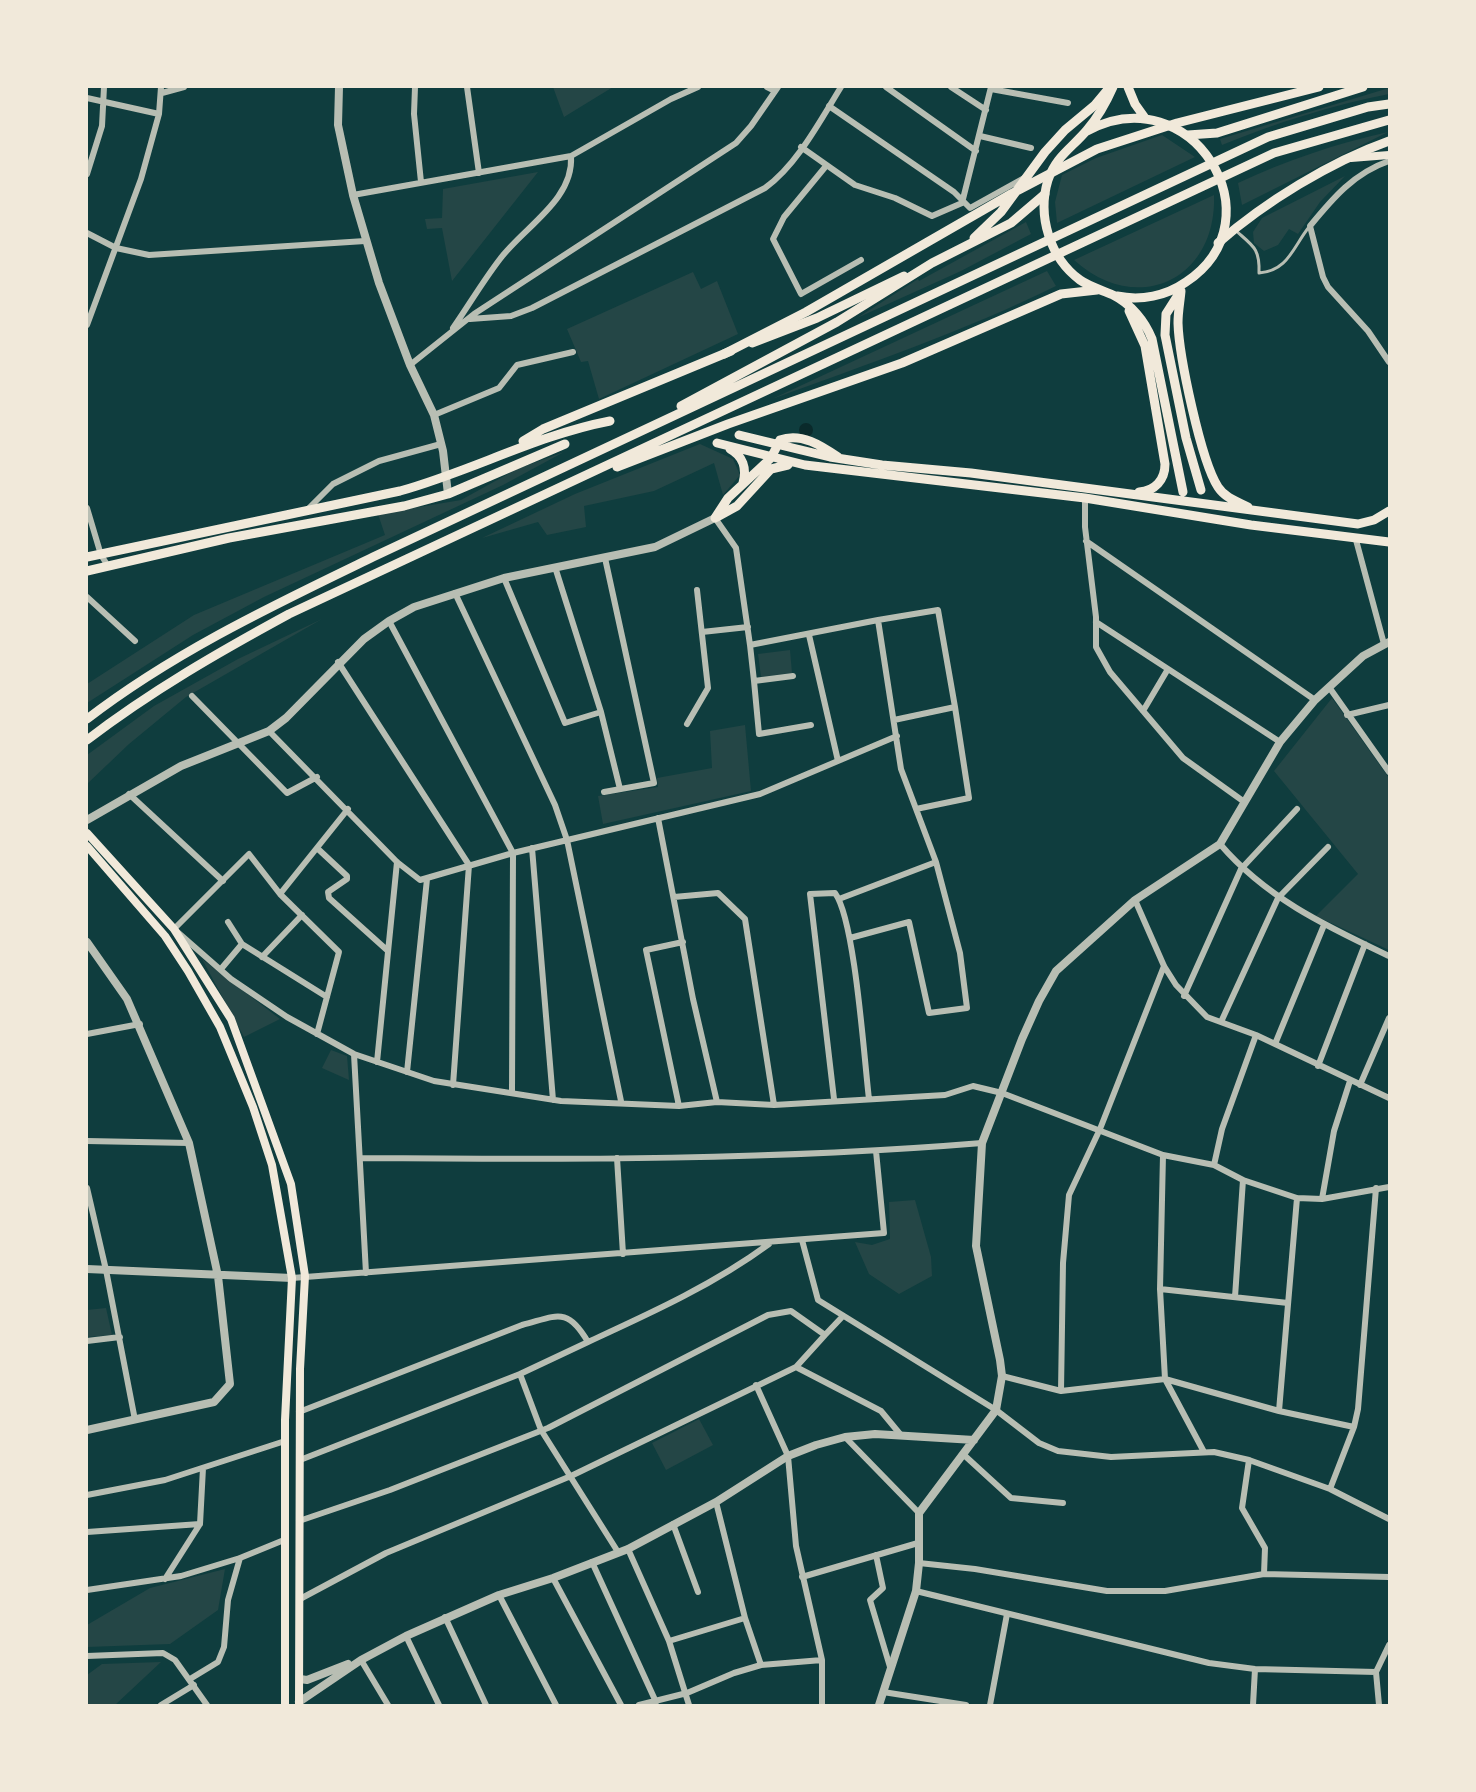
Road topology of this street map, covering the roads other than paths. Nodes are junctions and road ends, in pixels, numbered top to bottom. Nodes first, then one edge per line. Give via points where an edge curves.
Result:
1 (104, 87) edge
2 (184, 87) edge
3 (339, 87) edge
4 (415, 87) edge
5 (467, 87) edge
6 (698, 87) edge
7 (766, 87) edge
8 (841, 87) edge
9 (886, 87) edge
10 (951, 87) edge
11 (1112, 87) edge
12 (1128, 87) edge
13 (1319, 87) edge
14 (1363, 87) edge
15 (991, 88) edge
16 (776, 89) edge
17 (162, 90) edge
18 (87, 98) edge
19 (105, 102) junction
20 (1068, 103) dead end
21 (1389, 104) edge
22 (829, 106) junction
23 (986, 110) junction
24 (159, 114) junction
25 (1146, 118) junction
26 (1389, 120) edge
27 (1085, 132) junction
28 (1188, 135) junction
29 (980, 136) junction
30 (1389, 141) edge
31 (801, 147) junction
32 (1031, 148) dead end
33 (976, 151) junction
34 (1389, 155) edge
35 (571, 156) junction
36 (1351, 158) junction
37 (1389, 161) edge
38 (826, 166) junction
39 (479, 173) junction
40 (87, 174) edge
41 (1028, 175) junction
42 (421, 182) junction
43 (1045, 194) junction
44 (352, 195) junction
45 (962, 203) junction
46 (1310, 226) junction
47 (1234, 229) junction
48 (87, 233) edge
49 (365, 241) junction
50 (1218, 243) junction
51 (968, 244) junction
52 (116, 248) junction
53 (861, 261) dead end
54 (932, 263) junction
55 (1191, 279) junction
56 (1096, 290) junction
57 (1181, 291) junction
58 (1114, 296) junction
59 (1125, 304) junction
60 (470, 319) junction
61 (87, 326) edge
62 (451, 330) junction
63 (573, 352) dead end
64 (724, 354) junction
65 (1389, 362) edge
66 (410, 365) junction
67 (434, 415) junction
68 (610, 421) dead end
69 (646, 428) junction
70 (739, 435) dead end
71 (441, 444) junction
72 (565, 444) dead end
73 (777, 444) junction
74 (498, 457) junction
75 (771, 458) junction
76 (805, 465) junction
77 (447, 478) junction
78 (743, 483) junction
79 (1201, 490) dead end
80 (1183, 492) dead end
81 (1122, 493) junction
82 (448, 494) junction
83 (542, 496) junction
84 (1085, 498) junction
85 (87, 508) edge
86 (1256, 511) junction
87 (305, 512) junction
88 (1388, 513) edge
89 (715, 518) junction
90 (89, 524) edge
91 (1356, 540) junction
92 (1086, 541) junction
93 (1389, 542) edge
94 (101, 555) junction
95 (87, 557) edge
96 (605, 558) junction
97 (108, 566) junction
98 (555, 567) junction
99 (87, 571) edge
100 (504, 578) junction
101 (697, 590) dead end
102 (455, 593) junction
103 (87, 597) edge
104 (879, 620) junction
105 (389, 621) junction
106 (1096, 622) junction
107 (748, 627) junction
108 (702, 632) junction
109 (809, 635) junction
110 (135, 641) dead end
111 (1387, 643) edge
112 (750, 645) junction
113 (338, 662) junction
114 (1168, 669) junction
115 (794, 676) dead end
116 (754, 681) junction
117 (1329, 687) junction
118 (192, 696) dead end
119 (1316, 700) junction
120 (1389, 705) edge
121 (955, 707) junction
122 (1143, 711) junction
123 (601, 712) junction
124 (1347, 714) junction
125 (87, 719) edge
126 (894, 720) junction
127 (687, 724) dead end
128 (811, 724) dead end
129 (269, 730) junction
130 (897, 736) junction
131 (87, 740) edge
132 (1280, 742) junction
133 (238, 743) junction
134 (838, 761) junction
135 (1389, 772) edge
136 (317, 777) junction
137 (620, 789) junction
138 (604, 792) dead end
139 (129, 794) junction
140 (1243, 801) junction
141 (348, 809) junction
142 (916, 809) junction
143 (1297, 809) dead end
144 (658, 818) junction
145 (87, 820) edge
146 (87, 833) edge
147 (567, 840) junction
148 (1220, 844) junction
149 (87, 846) edge
150 (1328, 847) dead end
151 (317, 848) junction
152 (532, 848) junction
153 (513, 853) junction
154 (397, 862) junction
155 (936, 862) junction
156 (469, 865) junction
157 (1241, 869) junction
158 (427, 879) junction
159 (223, 880) junction
160 (280, 894) junction
161 (674, 897) junction
162 (1278, 898) junction
163 (839, 899) junction
164 (1135, 900) junction
165 (302, 915) junction
166 (228, 922) dead end
167 (1324, 925) junction
168 (174, 929) junction
169 (850, 938) junction
170 (87, 942) edge
171 (684, 942) junction
172 (242, 944) junction
173 (1365, 944) junction
174 (388, 951) junction
175 (1389, 956) edge
176 (262, 957) junction
177 (1164, 966) junction
178 (220, 969) junction
179 (1184, 996) junction
180 (327, 997) junction
181 (1389, 1018) edge
182 (1221, 1023) junction
183 (140, 1024) junction
184 (87, 1034) edge
185 (317, 1034) junction
186 (1256, 1035) junction
187 (1275, 1044) junction
188 (354, 1054) junction
189 (377, 1062) junction
190 (1318, 1066) junction
191 (407, 1072) junction
192 (1350, 1081) junction
193 (453, 1084) junction
194 (1360, 1085) junction
195 (512, 1093) junction
196 (1002, 1093) junction
197 (1389, 1098) edge
198 (834, 1099) junction
199 (869, 1099) junction
200 (553, 1100) junction
201 (621, 1101) junction
202 (717, 1102) junction
203 (774, 1105) junction
204 (679, 1106) junction
205 (1100, 1129) junction
206 (87, 1142) edge
207 (189, 1143) junction
208 (982, 1143) junction
209 (876, 1151) junction
210 (1163, 1155) junction
211 (361, 1158) junction
212 (617, 1158) junction
213 (1214, 1166) junction
214 (1243, 1180) junction
215 (1389, 1187) edge
216 (87, 1188) edge
217 (1376, 1188) junction
218 (1297, 1198) junction
219 (1322, 1198) junction
220 (802, 1240) junction
221 (770, 1244) junction
222 (622, 1254) junction
223 (87, 1269) edge
224 (106, 1270) junction
225 (366, 1273) junction
226 (218, 1276) junction
227 (305, 1276) junction
228 (292, 1278) junction
229 (1160, 1289) junction
230 (1235, 1297) junction
231 (1288, 1303) junction
232 (843, 1316) junction
233 (825, 1335) junction
234 (120, 1337) junction
235 (87, 1341) edge
236 (588, 1342) junction
237 (796, 1367) junction
238 (520, 1374) junction
239 (1002, 1376) junction
240 (1165, 1379) junction
241 (756, 1385) junction
242 (1061, 1391) junction
243 (996, 1410) junction
244 (1279, 1411) junction
245 (299, 1412) junction
246 (135, 1419) junction
247 (1354, 1427) junction
248 (87, 1430) edge
249 (542, 1430) junction
250 (900, 1434) junction
251 (845, 1437) junction
252 (974, 1440) junction
253 (285, 1441) junction
254 (1204, 1452) junction
255 (964, 1455) junction
256 (788, 1456) junction
257 (300, 1460) junction
258 (1249, 1460) junction
259 (203, 1468) junction
260 (571, 1476) junction
261 (1330, 1489) junction
262 (87, 1495) edge
263 (716, 1502) junction
264 (1063, 1503) dead end
265 (919, 1513) junction
266 (1389, 1519) edge
267 (299, 1521) junction
268 (200, 1524) junction
269 (673, 1524) junction
270 (87, 1532) edge
271 (284, 1540) junction
272 (918, 1543) junction
273 (628, 1549) junction
274 (618, 1552) junction
275 (876, 1555) junction
276 (240, 1558) junction
277 (592, 1562) junction
278 (919, 1563) junction
279 (1264, 1574) junction
280 (1389, 1576) edge
281 (802, 1577) junction
282 (554, 1578) junction
283 (165, 1579) junction
284 (87, 1590) edge
285 (916, 1591) junction
286 (698, 1592) dead end
287 (499, 1595) junction
288 (300, 1599) junction
289 (1007, 1614) junction
290 (445, 1617) junction
291 (745, 1618) junction
292 (406, 1636) junction
293 (669, 1641) junction
294 (1389, 1645) edge
295 (87, 1656) edge
296 (361, 1660) junction
297 (822, 1660) junction
298 (761, 1665) junction
299 (890, 1667) junction
300 (1255, 1669) junction
301 (1376, 1672) junction
302 (190, 1679) junction
303 (300, 1679) junction
304 (194, 1685) junction
305 (883, 1692) junction
306 (687, 1693) junction
307 (656, 1702) junction
308 (298, 1704) edge
309 (161, 1705) edge
310 (207, 1705) edge
311 (285, 1705) edge
312 (388, 1705) edge
313 (439, 1705) edge
314 (486, 1705) edge
315 (555, 1705) edge
316 (621, 1705) edge
317 (639, 1705) edge
318 (689, 1705) edge
319 (822, 1705) edge
320 (879, 1705) edge
321 (966, 1705) edge
322 (990, 1705) edge
323 (1253, 1705) edge
324 (1379, 1705) edge

1 - 19 street
2 - 17 street
3 - 44 street via 338,125
4 - 42 street
5 - 39 street
6 - 35 street
7 - 16 street
8 - 22 street
9 - 33 street
10 - 23 street
11 - 27 main road via 1106,104
11 - 41 main road via 1065,130
12 - 25 main road
13 - 64 main road via 1177,123 1097,149
14 - 28 main road via 1217,133
15 - 20 street
15 - 23 street
16 - 60 street via 736,143
17 - 24 street
18 - 19 street
19 - 24 street
19 - 40 street
21 - 69 main road via 1268,137
22 - 31 street
22 - 45 street via 954,192
23 - 29 street
24 - 52 street via 135,199
25 - 27 main road via 1114,120
25 - 28 main road
26 - 83 main road via 1274,153
27 - 43 main road via 1056,163
28 - 50 main road via 1210,158 1224,192 1225,218
29 - 32 street
29 - 33 street
30 - 36 main road
31 - 38 street
31 - 60 street via 777,179 765,188 629,259 511,316
33 - 45 street
34 - 36 main road
35 - 39 street
35 - 62 street via 572,170 556,201 501,258
36 - 47 main road via 1254,212
37 - 46 street via 1355,177
38 - 45 street via 855,185 932,216
38 - 53 street via 784,217 773,239 801,294
39 - 42 street
41 - 45 street via 970,208
41 - 51 main road via 1000,212
42 - 44 street
43 - 51 main road via 1011,222
43 - 56 main road via 1044,215 1055,251 1079,279
44 - 49 street
46 - 47 lane via 1280,267 1259,273 1256,248
46 - 65 street via 1328,287 1368,331
47 - 50 main road
48 - 52 street
49 - 52 street via 149,255
49 - 66 street
50 - 55 main road via 1211,258
51 - 54 main road
52 - 61 street
54 - 64 main road via 816,318
54 - 69 main road via 837,322
55 - 57 main road
55 - 58 main road via 1149,297
56 - 58 main road
56 - 83 main road via 1061,294 902,363 728,424
57 - 79 main road via 1166,314 1165,335
57 - 86 main road via 1178,324 1182,354 1202,445 1212,474 1226,496
58 - 59 main road
59 - 80 main road via 1146,325 1152,339
59 - 81 main road via 1145,345 1165,474 1146,492
60 - 62 street
62 - 66 street
63 - 67 street via 518,365 499,388
64 - 74 main road via 543,429
66 - 67 street
67 - 71 street
68 - 74 main road via 568,430
69 - 125 main road via 279,603 189,651
70 - 73 main road
71 - 77 street
71 - 87 street via 379,461 333,484
72 - 82 main road
73 - 75 main road
73 - 81 main road via 789,437 813,442 839,458
74 - 77 main road
75 - 76 main road
75 - 78 main road
75 - 78 main road via 717,443 739,456 745,468
76 - 84 main road
76 - 89 main road via 771,469 737,506
77 - 82 street
77 - 87 main road
78 - 89 main road
81 - 86 main road
82 - 97 main road
83 - 131 main road via 289,614 199,663
84 - 91 main road
84 - 92 street
85 - 90 street
86 - 88 main road via 1359,524
87 - 94 main road
89 - 96 street via 655,547
89 - 107 street via 736,548
90 - 94 street
91 - 93 main road
91 - 111 street
92 - 106 street
92 - 119 street
94 - 95 main road
94 - 97 street
96 - 98 street
96 - 137 street via 654,783
97 - 99 main road
98 - 100 street
98 - 123 street
100 - 102 street
100 - 123 street via 565,723
101 - 108 street
102 - 105 street
102 - 147 street via 555,804
103 - 110 street
104 - 109 street
104 - 121 street via 938,610
104 - 126 street
105 - 113 street
105 - 153 street
106 - 114 street
106 - 122 street via 1096,647
107 - 108 street
107 - 112 street
108 - 127 street via 708,688
109 - 112 street
109 - 134 street
111 - 117 street via 1363,656
112 - 116 street
113 - 129 street via 286,718
113 - 156 street
114 - 122 street
114 - 132 street
115 - 116 street
116 - 128 street via 759,734
117 - 119 street
117 - 124 street
118 - 133 street
119 - 132 street
120 - 124 street
121 - 126 street
121 - 142 street via 969,798
122 - 140 street via 1183,758
123 - 137 street
124 - 135 street
126 - 130 street
129 - 133 street
129 - 136 street
130 - 134 street
130 - 142 street via 901,769
132 - 140 street
133 - 136 street via 287,793
133 - 139 street via 181,766
134 - 144 street via 760,794
136 - 141 street
137 - 138 street
139 - 145 street
139 - 159 street
140 - 148 street
141 - 151 street
141 - 154 street
142 - 155 street
143 - 157 street
144 - 147 street
144 - 161 street
146 - 168 main road
147 - 152 street
147 - 201 street
148 - 157 street
148 - 164 street
149 - 228 main road via 165,936 220,1027 266,1146
150 - 162 street
151 - 160 street
151 - 174 street via 347,876 328,892 329,898
152 - 153 street
152 - 200 street
153 - 156 street
153 - 195 street
154 - 158 street via 420,880
154 - 174 street
155 - 163 street
155 - 169 street via 960,953 967,1008 929,1013 909,922
156 - 158 street
156 - 193 street
157 - 162 street
157 - 179 street
158 - 191 street
159 - 160 street via 249,854
159 - 168 street
160 - 165 street
161 - 171 street
161 - 203 street via 718,892 744,919
162 - 167 street
162 - 182 street
163 - 169 street
163 - 198 street via 834,893 810,894
164 - 177 street
164 - 196 street via 1056,971 1022,1039
165 - 176 street
165 - 180 street via 339,952
166 - 172 street
167 - 173 street
167 - 187 street
168 - 178 street
168 - 227 main road via 231,1019 263,1102 291,1184
169 - 199 street
170 - 183 street
171 - 202 street
171 - 204 street via 646,950
172 - 176 street
172 - 178 street
173 - 175 street
173 - 190 street
174 - 189 street
176 - 180 street
177 - 179 street
177 - 205 street
178 - 185 street
179 - 182 street via 1207,1017
180 - 185 street
181 - 194 street
182 - 186 street
183 - 184 street
183 - 207 street
185 - 188 street
186 - 187 street
186 - 213 street via 1225,1120
187 - 190 street
188 - 189 street
188 - 211 street
189 - 191 street
190 - 192 street
191 - 193 street
192 - 194 street
192 - 219 street
193 - 195 street
194 - 197 street
195 - 200 street
196 - 199 street via 973,1086 945,1095
196 - 205 street
196 - 208 street
198 - 199 street
198 - 203 street
200 - 201 street
201 - 204 street
202 - 203 street
202 - 204 street
205 - 210 street
205 - 242 street via 1075,1178 1066,1211
206 - 207 street
207 - 226 street
208 - 209 street
208 - 239 street via 976,1246
209 - 212 street
209 - 220 street via 884,1233
210 - 213 street
210 - 229 street
211 - 212 street
211 - 225 street
212 - 222 street
213 - 214 street
214 - 218 street
214 - 230 street
215 - 217 street
216 - 224 street
217 - 219 street
217 - 247 street
218 - 219 street
218 - 231 street
220 - 221 street
220 - 232 street via 818,1300
221 - 222 street
221 - 236 street via 666,1306
222 - 225 street
223 - 224 street
224 - 226 street
224 - 234 street
225 - 227 street
226 - 228 street
226 - 246 street via 230,1384 214,1402
227 - 228 street
227 - 245 main road
228 - 253 main road
229 - 230 street
229 - 240 street
230 - 231 street
231 - 244 street
232 - 233 street
232 - 243 street
233 - 237 street
233 - 249 street via 791,1311 768,1315
234 - 235 street
234 - 246 street
236 - 238 street
236 - 245 street via 576,1321 564,1317 540,1320
237 - 241 street
237 - 250 street via 881,1411
238 - 249 street
238 - 257 street
239 - 242 street
239 - 243 street
240 - 242 street
240 - 244 street
240 - 254 street
241 - 256 street
241 - 260 street
243 - 252 street
243 - 254 street via 1022,1432 1058,1451 1111,1457
244 - 247 street
245 - 257 main road
246 - 248 street
247 - 261 street
249 - 260 street
249 - 267 street
250 - 251 street
250 - 252 street
251 - 256 street
251 - 265 street
252 - 255 street
253 - 259 street
253 - 271 main road
254 - 258 street
255 - 264 street via 1011,1498
255 - 265 street
256 - 263 street
256 - 281 street
257 - 267 main road
258 - 261 street
258 - 279 street via 1242,1508 1265,1548
259 - 262 street via 165,1480
259 - 268 street
260 - 274 street
260 - 288 street via 386,1553
261 - 266 street
263 - 269 street
263 - 291 street
265 - 272 street
267 - 288 main road
268 - 270 street
268 - 283 street
269 - 273 street
269 - 286 street
271 - 276 street
271 - 311 main road
272 - 275 street
272 - 278 street
273 - 274 street
273 - 293 street
274 - 277 street
275 - 281 street
275 - 299 street via 884,1588 870,1600
276 - 283 street
276 - 302 street via 228,1600 224,1647 218,1662
277 - 282 street
277 - 307 street
278 - 279 street via 1107,1591 1165,1591
278 - 285 street
279 - 280 street
281 - 297 street
282 - 287 street
282 - 316 street
283 - 284 street
285 - 289 street
285 - 299 street
287 - 290 street
287 - 315 street
288 - 303 main road
289 - 300 street via 1209,1663
289 - 322 street
290 - 292 street
290 - 314 street
291 - 293 street
291 - 298 street
292 - 296 street
292 - 313 street
293 - 306 street
294 - 301 street
295 - 302 street via 163,1653 175,1660
296 - 303 street via 307,1680
296 - 308 street
296 - 312 street
297 - 298 street
297 - 319 street
298 - 306 street via 734,1672
299 - 305 street
300 - 301 street
300 - 323 street
301 - 324 street
302 - 304 street
303 - 308 main road
304 - 309 street
304 - 310 street
305 - 320 street
305 - 321 street
306 - 307 street
306 - 318 street
307 - 317 street

